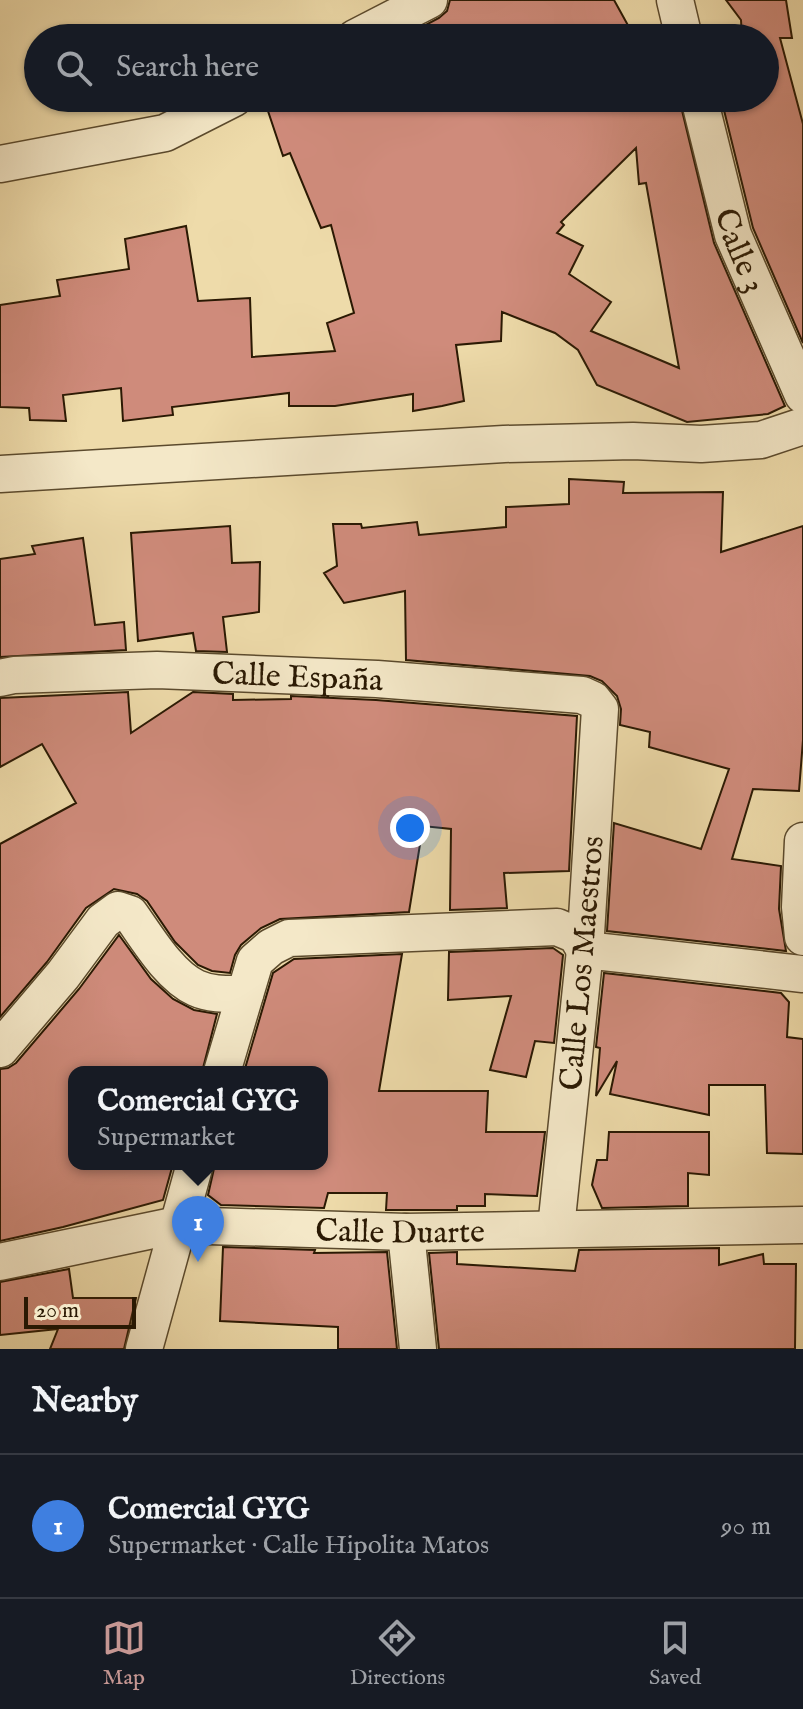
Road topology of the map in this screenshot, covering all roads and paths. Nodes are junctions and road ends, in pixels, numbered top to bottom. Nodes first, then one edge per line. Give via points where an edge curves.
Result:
1 (429, 0) edge
2 (675, 0) edge
3 (382, 24) edge
4 (681, 24) edge
5 (206, 112) edge
6 (702, 112) edge
7 (0, 164) edge
8 (803, 395) edge
9 (803, 426) edge
10 (0, 474) edge
11 (0, 678) edge
12 (593, 700) joint
13 (803, 841) edge
14 (803, 937) edge
15 (585, 950) junction
16 (803, 974) edge
17 (245, 994) junction
18 (0, 1049) edge
19 (224, 1066) edge
20 (193, 1170) edge
21 (177, 1225) junction
22 (803, 1225) edge
23 (556, 1228) junction
24 (406, 1232) junction
25 (0, 1262) edge
26 (144, 1349) edge
27 (418, 1349) edge

1 - 3 street
2 - 4 street
5 - 7 street via 165,133
6 - 8 street, Calle 3 via 733,235
9 - 10 street via 761,440 701,444 504,444
11 - 12 street, Calle España via 157,670 377,679
12 - 15 street, Calle Los Maestros via 600,709
13 - 14 street
15 - 16 street
15 - 17 street via 576,935 557,927 289,938 255,961
15 - 23 street, Calle Los Maestros
17 - 18 street via 193,987 162,959 130,914 118,910 103,921
17 - 19 street
20 - 21 street
21 - 24 street, Calle Duarte
21 - 25 street, Calle Duarte
21 - 26 street
22 - 23 street, Calle Duarte
23 - 24 street, Calle Duarte
24 - 27 street

